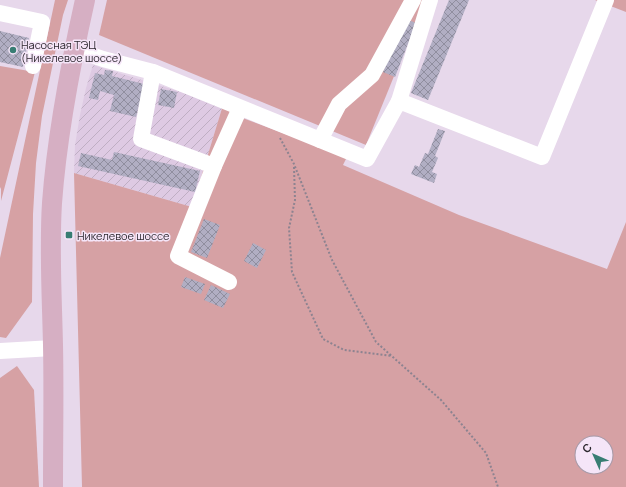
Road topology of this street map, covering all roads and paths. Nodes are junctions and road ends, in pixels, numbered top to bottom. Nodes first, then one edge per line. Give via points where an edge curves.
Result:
1 (85, 0) edge
2 (413, 0) edge
3 (430, 0) edge
4 (606, 0) edge
5 (0, 13) edge
6 (74, 49) junction
7 (33, 66) dead end
8 (153, 72) junction
9 (399, 101) junction
10 (240, 108) junction
11 (270, 120) junction
12 (320, 140) junction
13 (294, 164) junction
14 (214, 166) junction
15 (229, 282) dead end
16 (53, 348) junction
17 (0, 351) edge
18 (392, 356) junction
19 (53, 487) edge
20 (498, 487) edge

1 - 6 main road
2 - 12 lane via 372,75 339,104
3 - 9 lane
4 - 9 lane via 542,157
5 - 7 lane via 42,22
6 - 8 lane
6 - 16 main road via 57,152 52,203
8 - 10 lane
8 - 14 lane via 141,139
9 - 12 lane via 367,159
10 - 11 lane
10 - 14 lane
11 - 12 lane
11 - 13 path
13 - 18 path via 332,260 376,342
13 - 18 path via 295,200 289,228 292,272 323,339 344,350
14 - 15 lane via 178,256
16 - 17 lane
16 - 19 main road
18 - 20 path via 441,400 486,453

